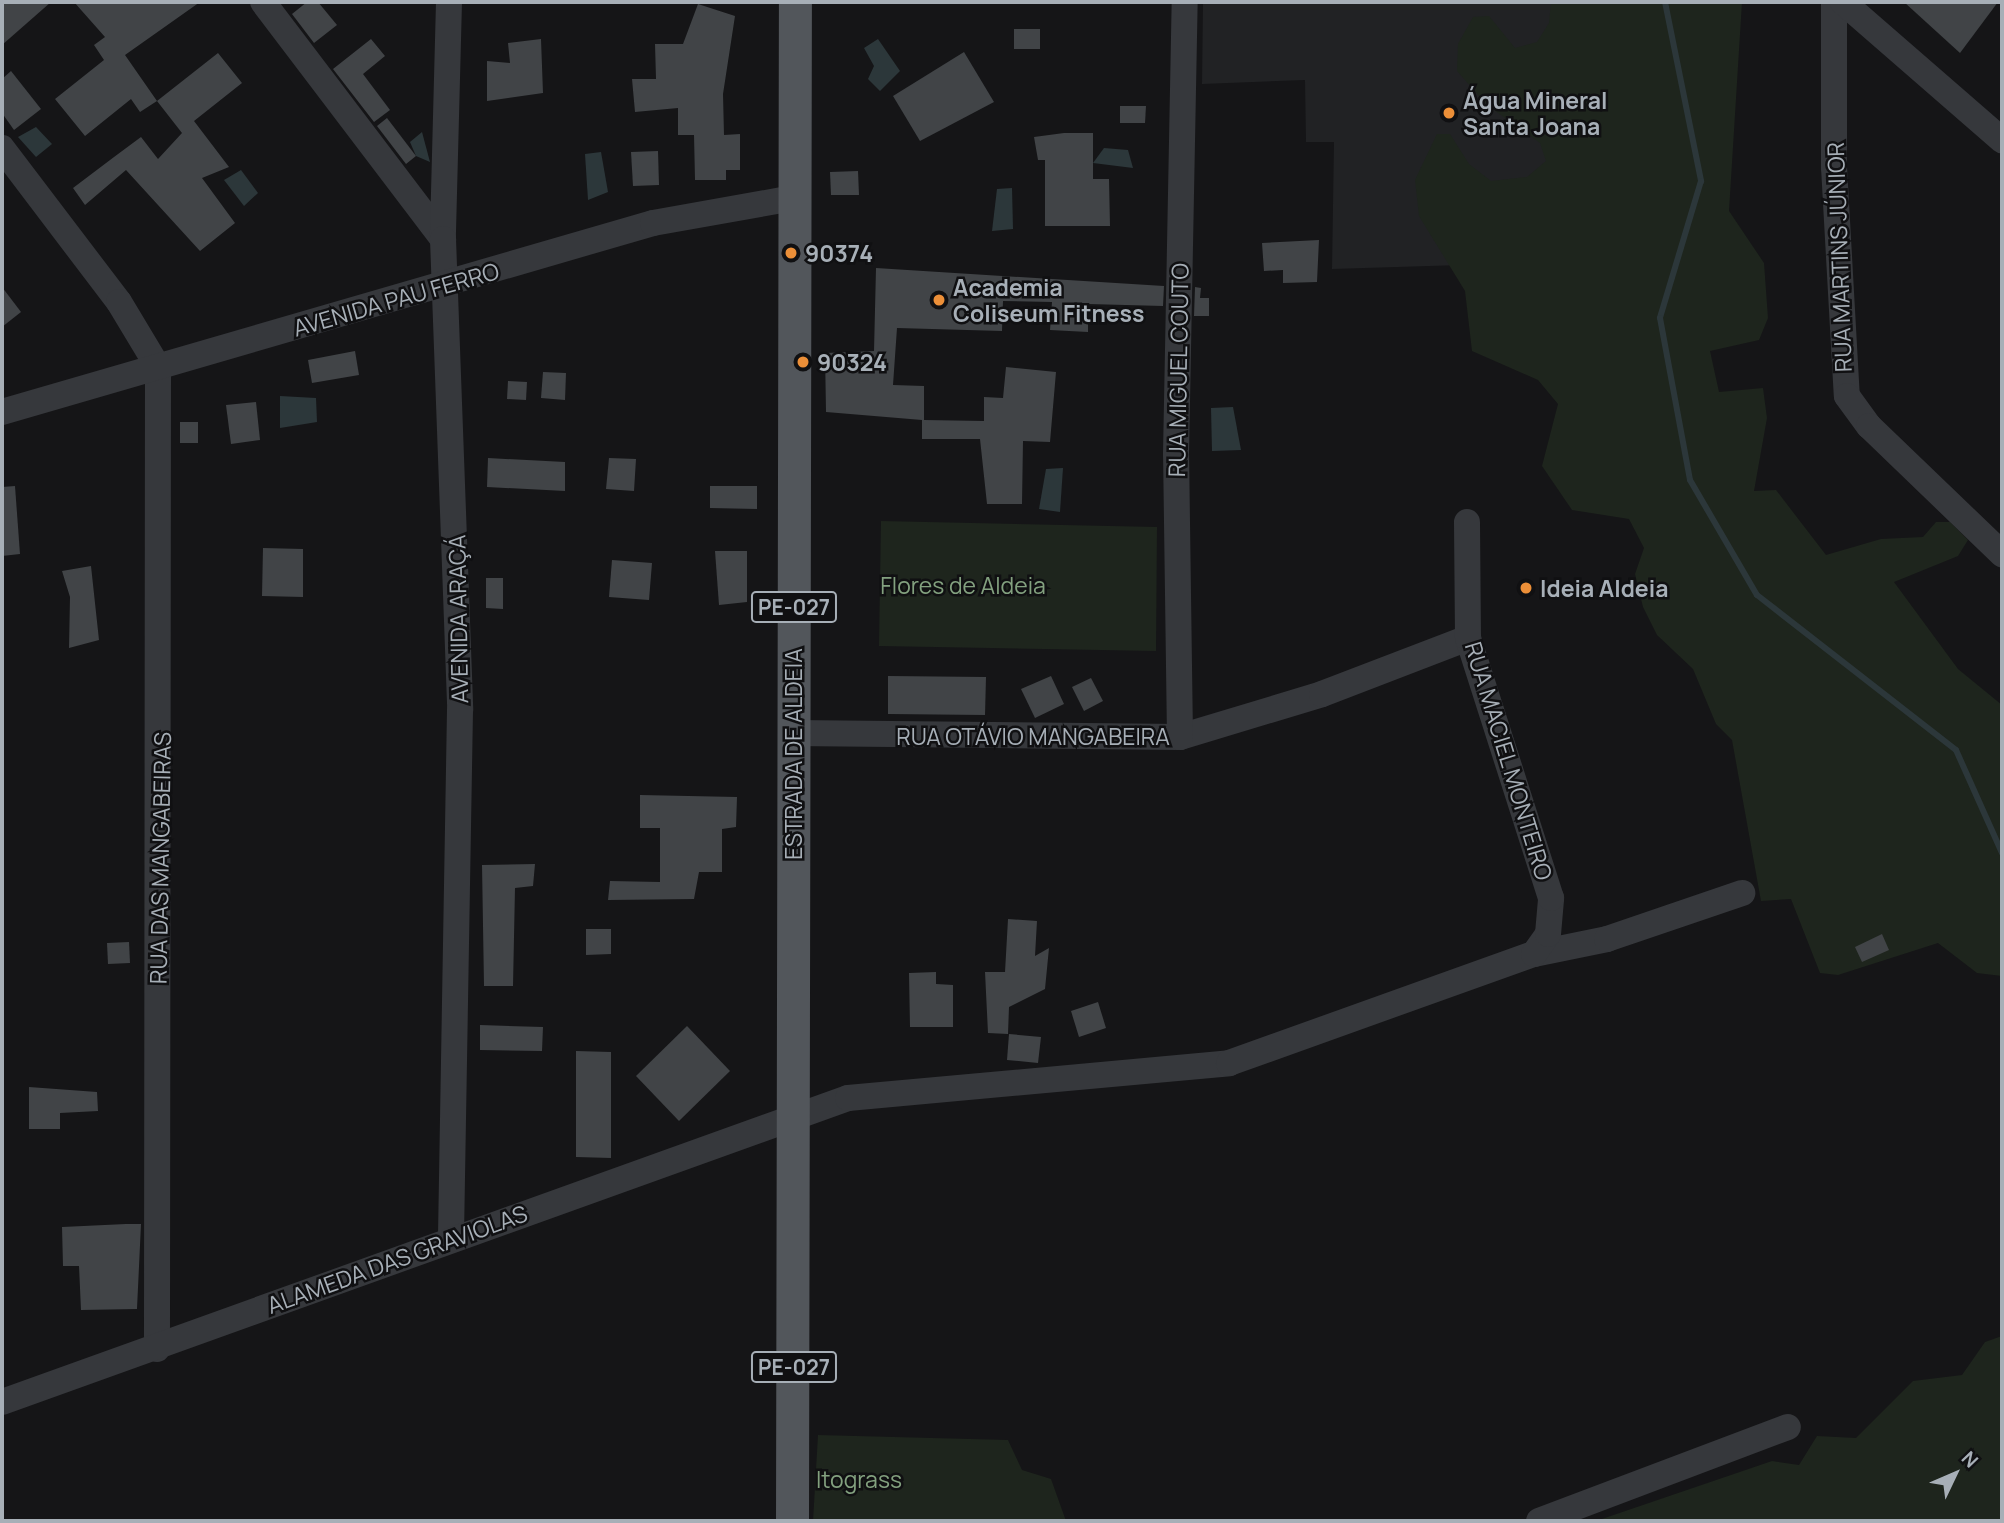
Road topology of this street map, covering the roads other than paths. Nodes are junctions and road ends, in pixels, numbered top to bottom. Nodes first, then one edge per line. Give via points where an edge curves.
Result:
1 (263, 2) edge
2 (449, 2) edge
3 (795, 2) edge
4 (1185, 2) edge
5 (1834, 2) edge
6 (1843, 2) edge
7 (2002, 140) edge
8 (2, 148) edge
9 (794, 198) junction
10 (443, 239) junction
11 (449, 286) junction
12 (158, 367) junction
13 (2, 412) edge
14 (1467, 522) dead end
15 (2002, 554) edge
16 (1468, 638) junction
17 (792, 733) junction
18 (1181, 737) junction
19 (1742, 892) dead end
20 (1534, 954) junction
21 (792, 1116) junction
22 (452, 1238) junction
23 (157, 1349) junction
24 (2, 1402) edge
25 (1788, 1427) dead end
26 (792, 1521) edge
27 (1539, 1521) edge

1 - 10 street
2 - 10 street, AVENIDA ARAÇÁ
3 - 9 main road, ESTRADA DE ALDEIA / PE-027
4 - 18 street, RUA MIGUEL COUTO via 1175,467
5 - 15 street, RUA MARTINS JÚNIOR via 1845,387 1869,426
6 - 7 street
8 - 12 street via 118,302
9 - 11 street, AVENIDA PAU FERRO via 653,223
9 - 17 main road, ESTRADA DE ALDEIA / PE-027
10 - 11 street, AVENIDA ARAÇÁ
11 - 12 street, AVENIDA PAU FERRO
11 - 22 street, AVENIDA ARAÇÁ via 460,682
12 - 13 street, AVENIDA PAU FERRO
12 - 23 street, RUA DAS MANGABEIRAS
14 - 16 street, RUA MACIEL MONTEIRO
16 - 18 street, RUA OTÁVIO MANGABEIRA via 1322,694
16 - 20 street, RUA MACIEL MONTEIRO via 1547,878 1552,916
17 - 18 street, RUA OTÁVIO MANGABEIRA
17 - 21 main road, ESTRADA DE ALDEIA / PE-027
19 - 20 street, ALAMEDA DAS GRAVIOLAS via 1607,939
20 - 21 street, ALAMEDA DAS GRAVIOLAS via 1229,1063 974,1089 872,1091
21 - 22 street, ALAMEDA DAS GRAVIOLAS
21 - 26 main road, ESTRADA DE ALDEIA / PE-027
22 - 23 street, ALAMEDA DAS GRAVIOLAS
23 - 24 street, ALAMEDA DAS GRAVIOLAS
25 - 27 street

